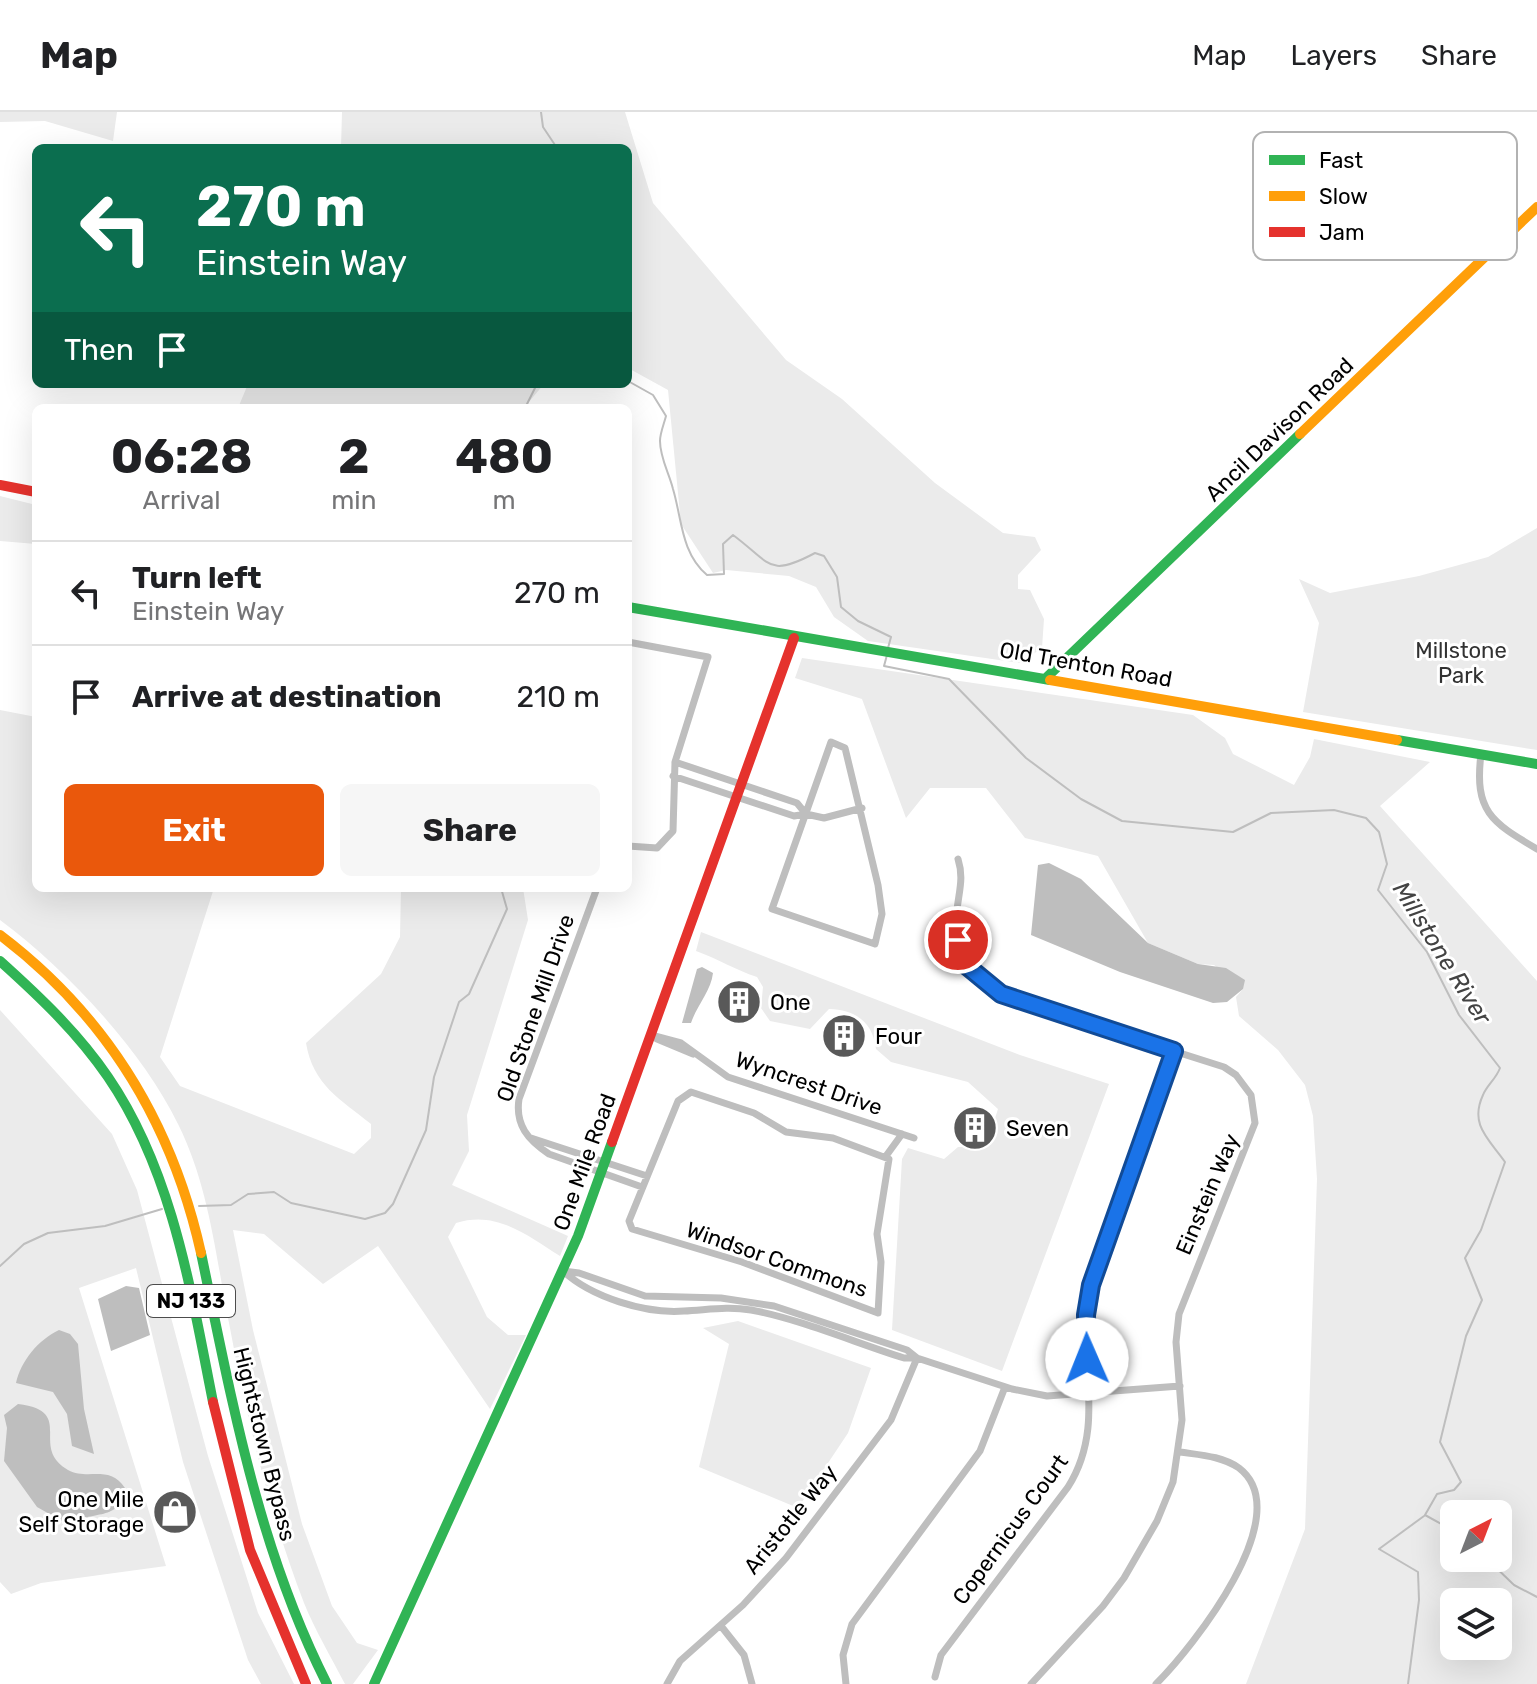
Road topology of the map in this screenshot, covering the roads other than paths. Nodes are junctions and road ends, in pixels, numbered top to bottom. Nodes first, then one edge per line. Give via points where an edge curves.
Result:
1 (1537, 207) edge
2 (1517, 226) edge
3 (1482, 260) edge
4 (0, 485) edge
5 (32, 491) edge
6 (632, 608) edge
7 (794, 638) junction
8 (632, 643) edge
9 (1047, 677) junction
10 (1481, 754) junction
11 (675, 762) junction
12 (1537, 764) edge
13 (673, 776) junction
14 (741, 784) junction
15 (736, 798) junction
16 (862, 808) junction
17 (806, 814) junction
18 (632, 846) edge
19 (1537, 849) edge
20 (958, 859) dead end
21 (596, 892) edge
22 (0, 935) edge
23 (0, 961) edge
24 (651, 1035) junction
25 (1174, 1051) junction
26 (902, 1134) junction
27 (531, 1138) junction
28 (914, 1138) dead end
29 (886, 1156) junction
30 (603, 1167) junction
31 (647, 1176) junction
32 (642, 1187) junction
33 (563, 1271) junction
34 (917, 1358) junction
35 (1180, 1386) junction
36 (1005, 1387) junction
37 (1090, 1394) junction
38 (1180, 1452) junction
39 (721, 1626) junction
40 (935, 1677) dead end
41 (306, 1684) edge
42 (327, 1684) edge
43 (374, 1684) edge
44 (667, 1684) edge
45 (752, 1684) edge
46 (846, 1684) edge
47 (1031, 1684) edge
48 (1156, 1684) edge

1 - 2 main road, Ancil Davison Road
3 - 9 main road, Ancil Davison Road
4 - 5 main road
6 - 7 main road, Old Trenton Road
7 - 9 main road, Old Trenton Road
7 - 14 main road, One Mile Road
8 - 11 street via 708,657
9 - 10 main road, Old Trenton Road
10 - 12 main road, Old Trenton Road
10 - 19 street via 1482,803 1502,829
11 - 13 street
11 - 14 street
13 - 15 street
13 - 18 street via 676,817 669,837 657,848
14 - 15 main road, One Mile Road
14 - 17 street via 797,803
15 - 17 street via 794,816
15 - 24 main road, One Mile Road
16 - 17 street via 824,818
16 - 17 street via 845,748 831,742
16 - 17 street via 882,914 875,944 772,909
20 - 25 street, Einstein Way via 958,940 967,966 978,977 1008,998
21 - 27 street, Old Stone Mill Drive via 519,1099 517,1118
22 - 42 main road, Hightstown Bypass / NJ 133 via 96,1026 138,1084 166,1141 189,1205 263,1528
23 - 41 main road, Hightstown Bypass / NJ 133 via 48,1001 90,1048 149,1148 173,1218 249,1548
24 - 26 street, Wyncrest Drive via 695,1054 728,1077
24 - 30 main road, One Mile Road
25 - 35 street, Einstein Way via 1236,1075 1251,1095 1255,1123 1179,1314
25 - 37 street, Copernicus Court via 1091,1285 1085,1335
26 - 28 street, Wyncrest Drive
26 - 29 street
27 - 30 street
27 - 30 street via 549,1154
29 - 31 street, Windsor Commons via 833,1138 786,1132 754,1113 691,1092 678,1101
29 - 32 street, Windsor Commons via 891,1169 877,1234 878,1313 753,1266 636,1232 629,1221
30 - 31 street
30 - 32 street
30 - 33 main road, One Mile Road
31 - 32 street, Windsor Commons
33 - 34 street via 645,1296 774,1306 907,1350
33 - 34 street via 574,1282 661,1311 755,1311
33 - 43 main road, One Mile Road
34 - 36 street
34 - 39 street, Aristotle Way via 891,1420 786,1558
35 - 37 street
35 - 38 street, Einstein Way
36 - 37 street via 1047,1396
36 - 46 street via 980,1451 852,1624 843,1655
37 - 40 street, Copernicus Court via 1089,1435 1076,1473 941,1655
38 - 47 street, Einstein Way via 1166,1504 1124,1578
38 - 48 street via 1226,1461 1239,1469 1255,1489 1259,1518 1212,1616
39 - 44 street, Aristotle Way via 680,1661
39 - 45 street via 744,1655

